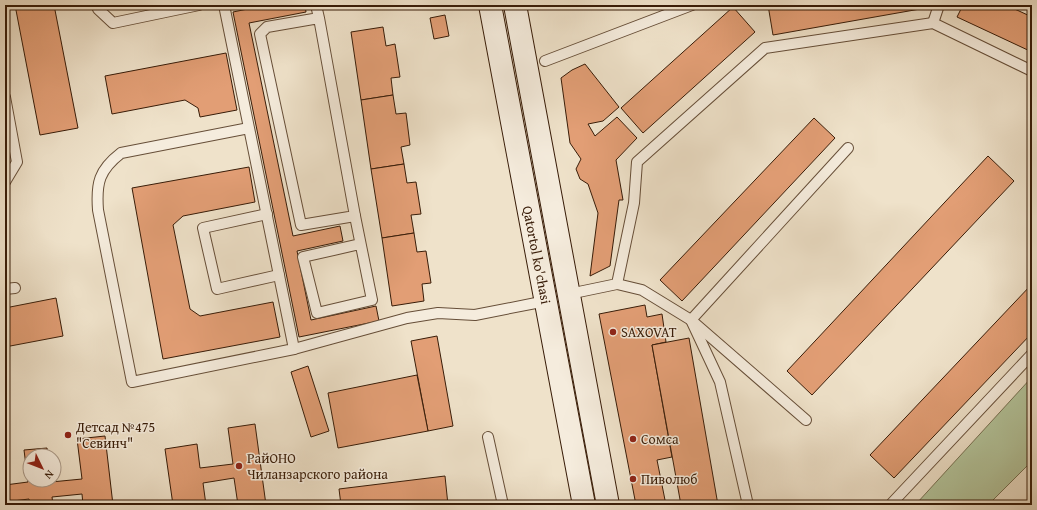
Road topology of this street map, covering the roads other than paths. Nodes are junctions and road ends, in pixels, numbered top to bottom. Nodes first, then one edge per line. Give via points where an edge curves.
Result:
1 (97, 5) edge
2 (195, 5) edge
3 (224, 5) edge
4 (316, 5) edge
5 (490, 5) edge
6 (515, 5) edge
7 (692, 5) edge
8 (939, 5) edge
9 (319, 18) junction
10 (933, 23) junction
11 (545, 61) dead end
12 (1032, 71) edge
13 (5, 96) edge
14 (249, 128) junction
15 (848, 148) dead end
16 (5, 182) edge
17 (267, 214) junction
18 (355, 216) junction
19 (360, 244) junction
20 (279, 275) junction
21 (617, 284) junction
22 (569, 294) junction
23 (546, 301) junction
24 (691, 320) junction
25 (294, 350) junction
26 (1032, 354) edge
27 (806, 420) dead end
28 (488, 437) dead end
29 (503, 505) edge
30 (584, 505) edge
31 (608, 505) edge
32 (748, 505) edge
33 (893, 505) edge

1 - 2 lane via 98,10 113,23
3 - 14 lane
4 - 9 lane
5 - 23 main road, Qatortol ko'chasi
6 - 22 main road, Qatortol ko'chasi
7 - 11 lane
8 - 10 lane
9 - 18 lane
9 - 18 lane via 267,27 260,34 301,226
10 - 12 lane
10 - 21 lane via 765,48 637,162 634,204
13 - 16 lane via 17,162
14 - 17 lane
14 - 25 lane via 122,153 104,170 97,196 98,210 132,382
15 - 24 lane
17 - 20 lane
17 - 20 lane via 203,228 217,289
18 - 19 lane
19 - 19 lane via 372,300 317,313 304,257
20 - 25 lane
21 - 22 lane
21 - 24 lane via 642,290
22 - 31 main road, Qatortol ko'chasi
23 - 25 lane via 475,315 438,312 407,318
23 - 30 main road, Qatortol ko'chasi
24 - 27 lane
24 - 32 lane via 720,382
26 - 33 lane via 892,503
28 - 29 lane

